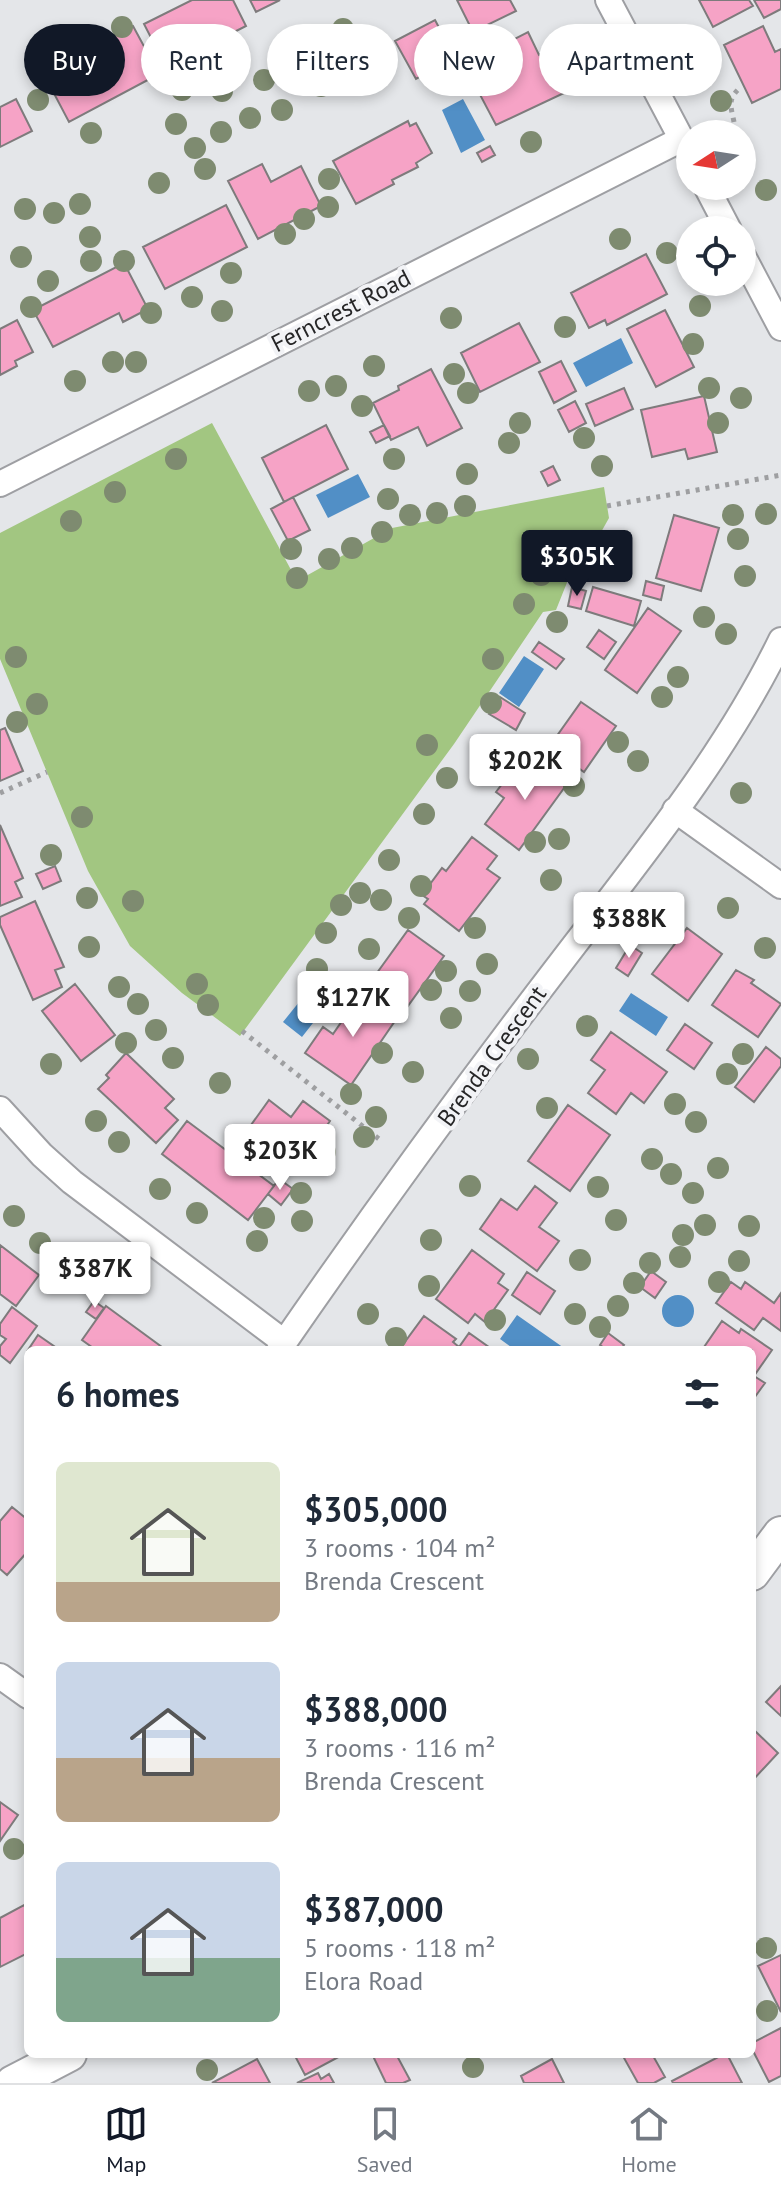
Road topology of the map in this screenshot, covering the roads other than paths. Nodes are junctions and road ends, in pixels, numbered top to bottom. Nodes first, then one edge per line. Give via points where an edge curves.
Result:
1 (608, 0) edge
2 (676, 128) edge
3 (676, 152) edge
4 (756, 281) edge
5 (781, 328) edge
6 (0, 484) edge
7 (781, 640) edge
8 (675, 810) junction
9 (781, 886) edge
10 (0, 1109) edge
11 (282, 1346) edge
12 (781, 1534) edge
13 (756, 1568) edge
14 (0, 1676) edge
15 (24, 1692) edge
16 (61, 2058) edge
17 (13, 2083) edge

1 - 2 street
3 - 6 street, Ferncrest Road
4 - 5 street
7 - 8 street, Brenda Crescent via 749,701
8 - 9 street
8 - 11 street, Brenda Crescent
10 - 11 street via 72,1182
12 - 13 main road
14 - 15 street
16 - 17 main road

